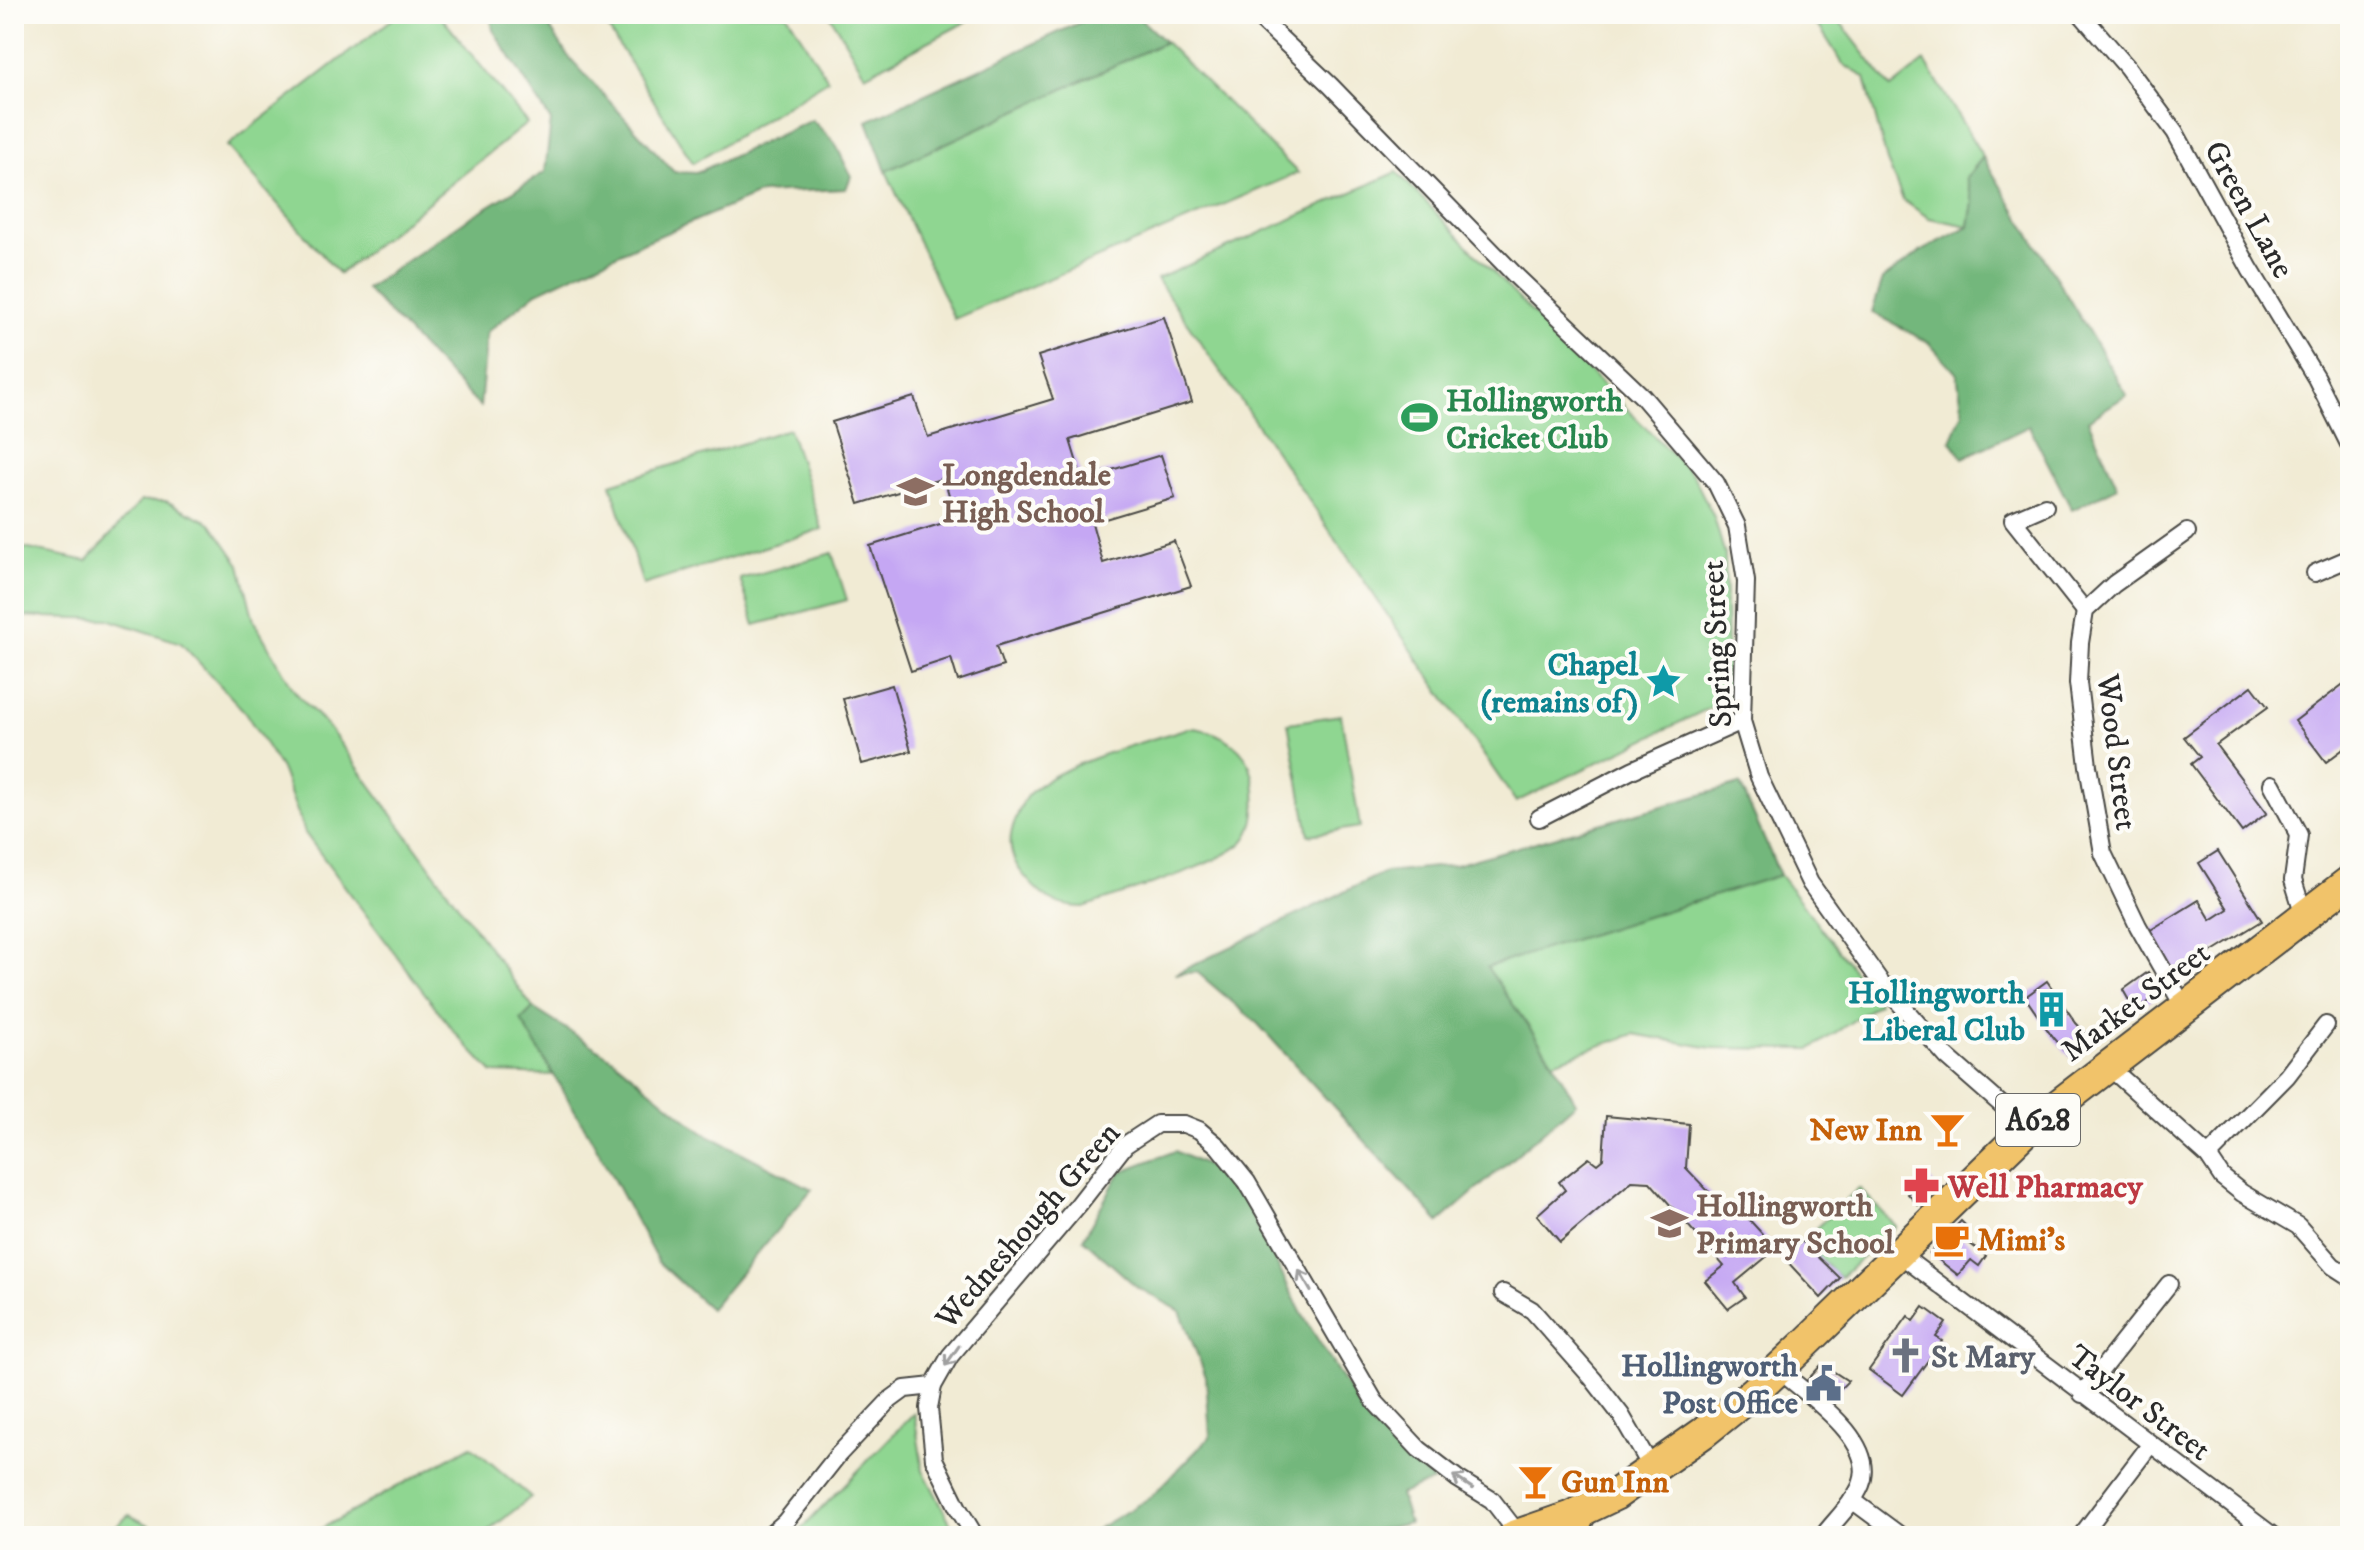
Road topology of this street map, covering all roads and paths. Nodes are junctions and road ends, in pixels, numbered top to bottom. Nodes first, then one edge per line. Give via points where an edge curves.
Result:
1 (1255, 14) edge
2 (2081, 14) edge
3 (2350, 446) edge
4 (2045, 506) dead end
5 (2187, 532) dead end
6 (2350, 558) edge
7 (2315, 573) dead end
8 (2085, 611) junction
9 (1742, 721) junction
10 (2272, 784) dead end
11 (1539, 818) dead end
12 (2350, 881) edge
13 (2304, 915) junction
14 (2185, 1009) junction
15 (2326, 1025) dead end
16 (2107, 1065) junction
17 (2028, 1128) junction
18 (2208, 1156) junction
19 (1898, 1253) junction
20 (2350, 1277) edge
21 (2169, 1284) dead end
22 (1503, 1293) dead end
23 (1778, 1369) junction
24 (933, 1386) junction
25 (2082, 1394) junction
26 (2150, 1445) junction
27 (1653, 1470) junction
28 (1852, 1500) junction
29 (1578, 1523) edge
30 (1898, 1534) edge
31 (769, 1536) edge
32 (975, 1536) edge
33 (1517, 1536) edge
34 (1823, 1536) edge
35 (2081, 1536) edge
36 (2273, 1536) edge

1 - 9 street, Spring Street via 1642,396 1716,483 1737,526 1746,581
2 - 3 street, Green Lane via 2175,132
4 - 8 street via 2013,520
5 - 8 street
6 - 7 street
8 - 14 street, Wood Street via 2078,683 2103,853
9 - 11 street
9 - 17 street, Spring Street via 1759,777 1810,883 1880,981 1937,1046
10 - 13 street via 2299,835 2293,880
12 - 13 highway, Market Street / A628
13 - 14 highway, Market Street / A628
14 - 16 highway, Market Street / A628
15 - 18 street via 2287,1076
16 - 17 highway, Market Street / A628
16 - 18 street
17 - 19 highway, Market Street / A628
18 - 20 street via 2222,1177 2298,1226 2333,1266
19 - 23 highway, Market Street / A628
19 - 25 street, Taylor Street
21 - 25 street
22 - 27 street via 1532,1310 1593,1379
23 - 27 highway, Market Street / A628
23 - 28 street via 1846,1427 1862,1457 1862,1483
24 - 31 street via 905,1389 890,1400
24 - 32 street, Wedneshough Green via 929,1408 934,1459
33 -> 24 street, Wedneshough Green via 1492,1500 1419,1449 1375,1402 1247,1182 1218,1146 1184,1124 1157,1124 1125,1145 950,1356
25 - 26 street, Taylor Street
26 - 35 street
26 - 36 street, Taylor Street
27 - 29 highway, Market Street / A628
28 - 30 street
28 - 34 street
29 - 33 highway, Market Street / A628

